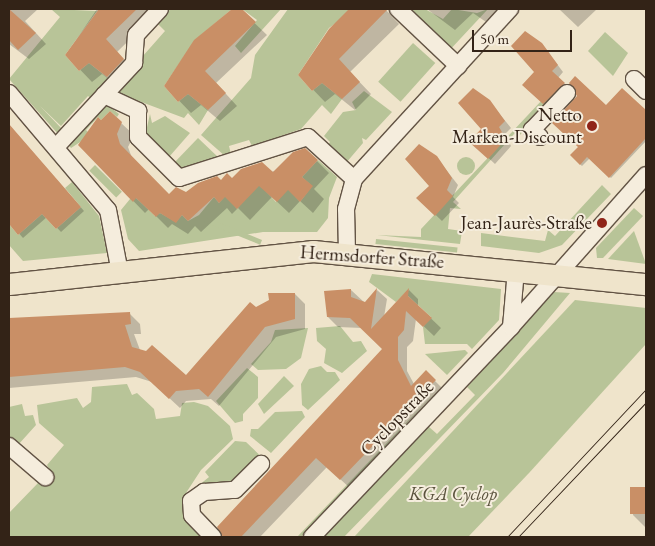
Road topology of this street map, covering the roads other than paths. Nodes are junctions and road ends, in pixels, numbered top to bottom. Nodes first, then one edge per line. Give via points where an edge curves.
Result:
1 (160, 9) edge
2 (398, 9) edge
3 (510, 9) edge
4 (458, 66) junction
5 (634, 79) dead end
6 (646, 91) edge
7 (9, 93) edge
8 (566, 93) dead end
9 (104, 95) junction
10 (540, 137) dead end
11 (56, 147) junction
12 (646, 175) edge
13 (354, 179) junction
14 (346, 252) junction
15 (516, 270) junction
16 (120, 273) junction
17 (558, 274) junction
18 (9, 284) edge
19 (646, 284) edge
20 (511, 327) junction
21 (9, 446) edge
22 (261, 464) dead end
23 (45, 477) dead end
24 (213, 537) edge
25 (312, 537) edge

1 - 9 street via 136,35 134,63
2 - 4 street
3 - 4 street
4 - 13 street
5 - 6 street
7 - 11 street
8 - 10 street via 532,130
9 - 11 street
9 - 13 street via 138,111 138,137 179,178 308,137
11 - 16 street via 108,210
12 - 17 street
13 - 14 street via 346,209
14 - 15 main road, Hermsdorfer Straße
14 - 16 main road, Hermsdorfer Straße via 265,254
15 - 17 main road, Hermsdorfer Straße
15 - 20 street
16 - 18 main road, Hermsdorfer Straße
17 - 19 main road, Hermsdorfer Straße
17 - 20 street, Cyclopstraße
20 - 25 street, Cyclopstraße
21 - 23 street
22 - 24 street via 235,490 204,492 191,501 192,515

